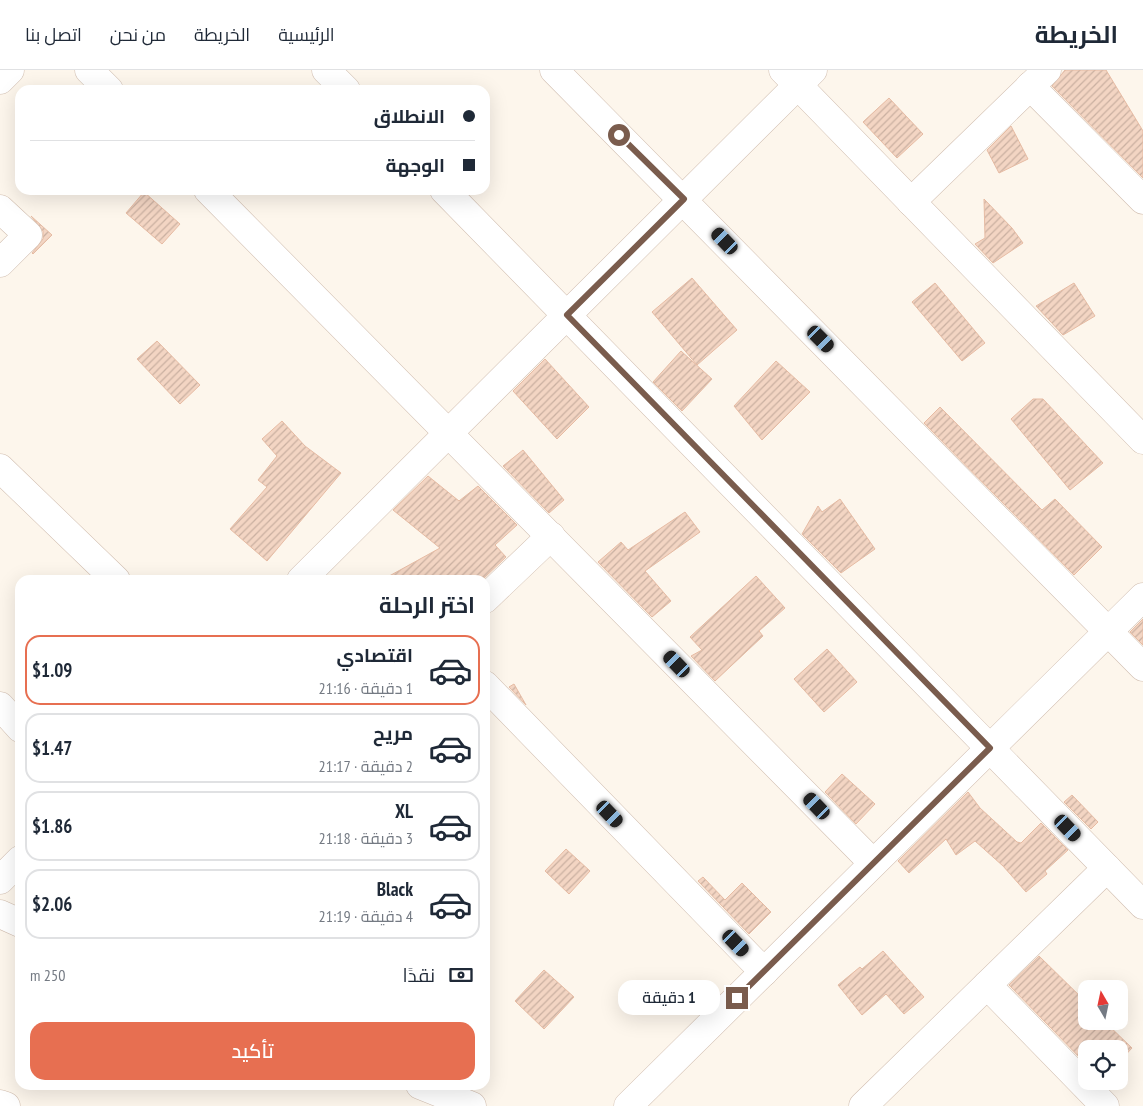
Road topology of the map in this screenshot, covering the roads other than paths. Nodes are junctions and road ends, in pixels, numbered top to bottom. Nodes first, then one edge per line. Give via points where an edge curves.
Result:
1 (10, 70) edge
2 (89, 70) edge
3 (326, 70) edge
4 (554, 70) edge
5 (798, 75) edge
6 (1039, 78) edge
7 (0, 80) edge
8 (103, 85) edge
9 (341, 85) edge
10 (213, 195) edge
11 (449, 195) edge
12 (684, 199) junction
13 (1143, 200) edge
14 (911, 202) junction
15 (0, 209) edge
16 (0, 263) edge
17 (567, 315) junction
18 (449, 433) junction
19 (1143, 440) edge
20 (0, 468) edge
21 (550, 536) junction
22 (111, 575) edge
23 (306, 575) edge
24 (490, 594) edge
25 (1143, 597) edge
26 (1108, 632) junction
27 (1143, 667) edge
28 (490, 690) edge
29 (0, 706) edge
30 (15, 722) edge
31 (990, 748) junction
32 (873, 863) junction
33 (15, 865) edge
34 (1107, 868) junction
35 (0, 880) edge
36 (1143, 905) edge
37 (0, 914) edge
38 (15, 920) edge
39 (764, 972) junction
40 (987, 985) junction
41 (432, 1090) edge
42 (0, 1104) edge
43 (6, 1106) edge
44 (472, 1106) edge
45 (628, 1106) edge
46 (863, 1106) edge
47 (1105, 1106) edge

1 - 7 street
2 - 8 street
3 - 9 street
4 - 12 street
5 - 12 street
5 - 14 street
6 - 13 street
6 - 14 street
10 - 18 street
11 - 17 street
12 - 17 street
12 - 26 street
14 - 19 street
15 - 16 street via 28,235
17 - 18 street
17 - 31 street
18 - 21 street
18 - 23 street
20 - 22 street
21 - 24 street
21 - 32 street
25 - 26 street
26 - 27 street
26 - 31 street
28 - 39 street
29 - 30 street
31 - 32 street
31 - 34 street
32 - 39 street
33 - 35 street
34 - 36 street
34 - 40 street
37 - 38 street
39 - 45 street
40 - 46 street
40 - 47 street
41 - 44 street
42 - 43 street

